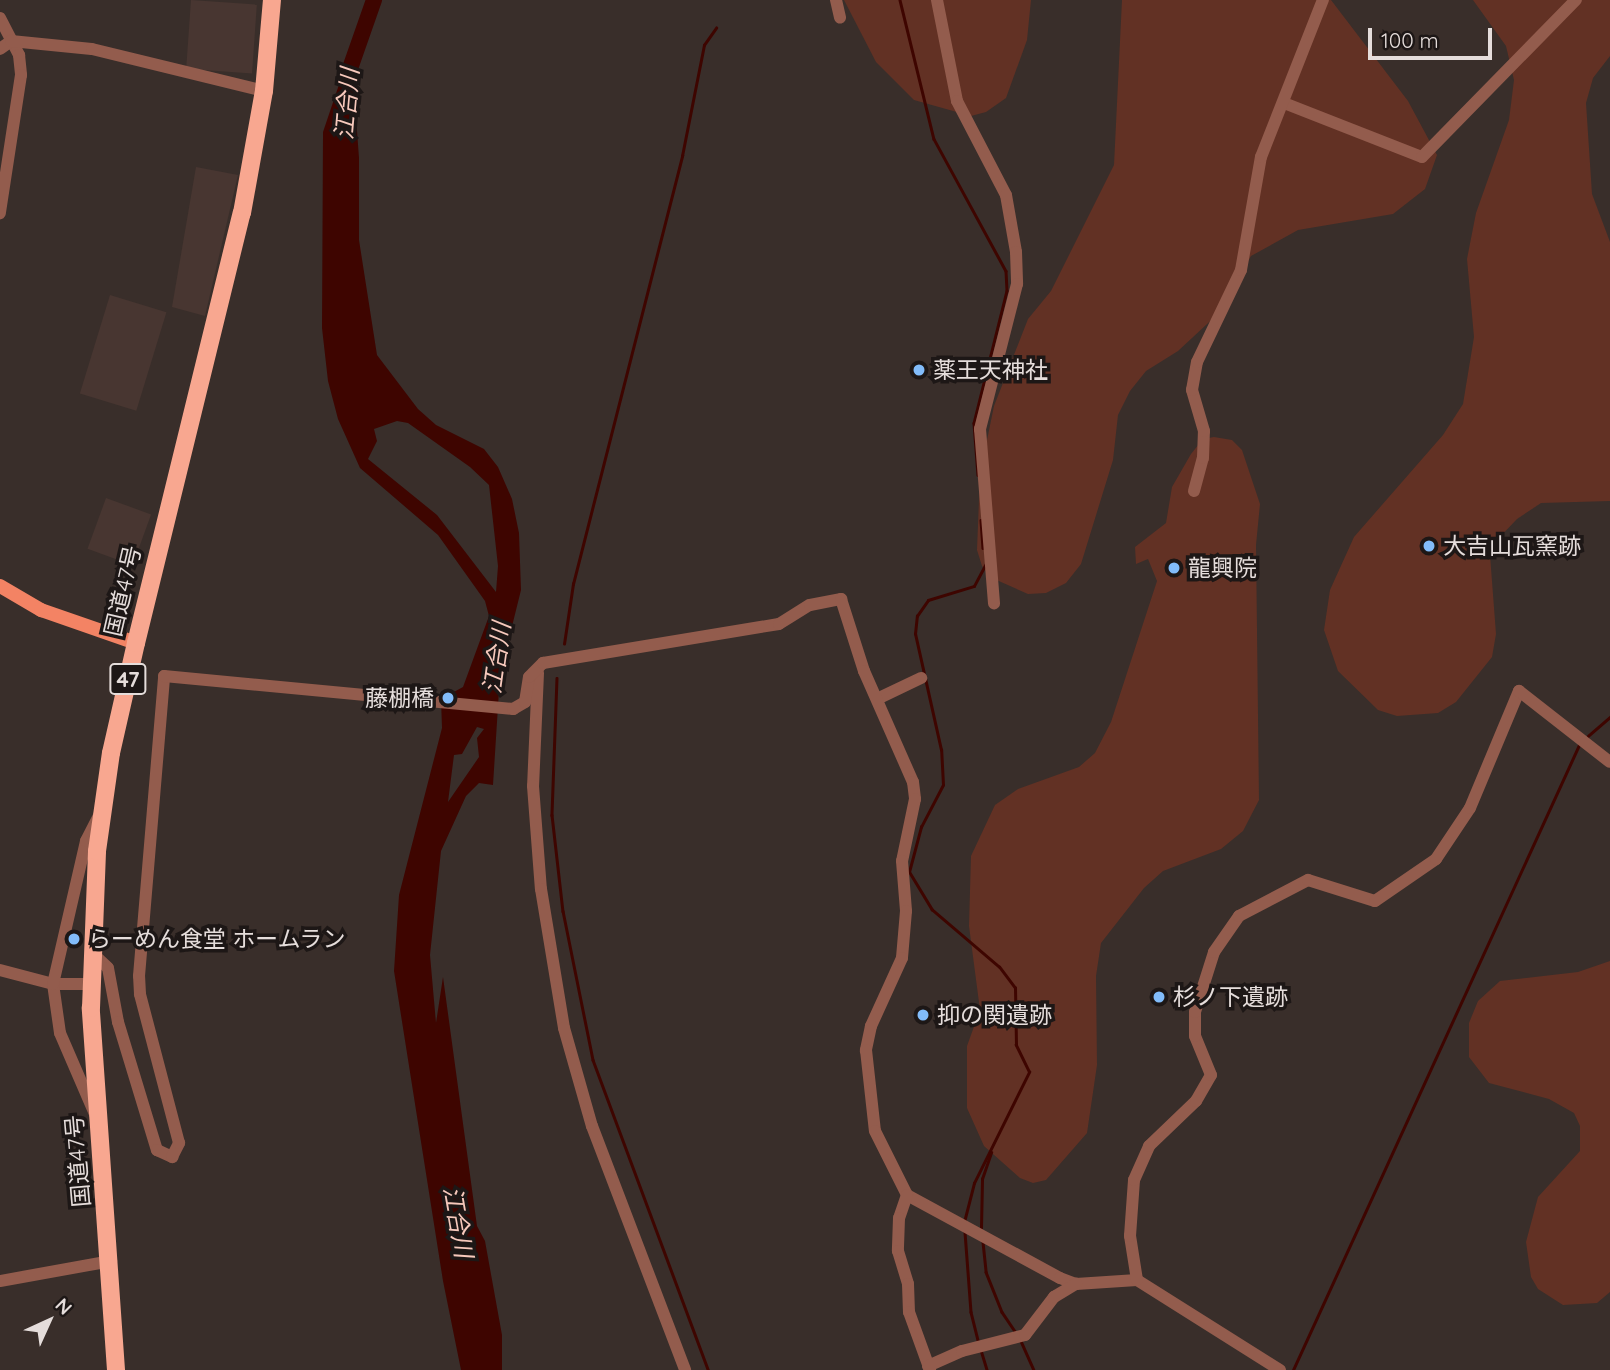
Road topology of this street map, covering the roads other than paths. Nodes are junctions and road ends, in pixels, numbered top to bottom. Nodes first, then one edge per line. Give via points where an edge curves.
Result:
1 (272, 0) edge
2 (836, 0) edge
3 (937, 0) edge
4 (1323, 0) edge
5 (1576, 0) edge
6 (0, 18) edge
7 (840, 18) dead end
8 (11, 41) junction
9 (0, 49) edge
10 (264, 90) junction
11 (1284, 103) junction
12 (0, 213) edge
13 (1194, 491) dead end
14 (0, 586) edge
15 (994, 603) dead end
16 (136, 643) junction
17 (538, 666) junction
18 (921, 678) dead end
19 (877, 699) junction
20 (1610, 762) edge
21 (103, 809) junction
22 (91, 953) junction
23 (0, 970) edge
24 (53, 984) junction
25 (91, 984) junction
26 (99, 1120) junction
27 (907, 1195) junction
28 (111, 1261) junction
29 (1138, 1280) junction
30 (0, 1281) edge
31 (1076, 1284) junction
32 (929, 1368) edge
33 (116, 1370) edge
34 (685, 1370) edge
35 (1280, 1370) edge

1 - 10 highway, 国道47号 / 47
2 - 7 street
3 - 15 street via 957,101 1006,195 1016,252 1017,284 980,429
4 - 11 street
5 - 11 street via 1422,157
6 - 8 street
8 - 9 street
8 - 10 street via 92,49
8 - 12 street via 21,75
10 - 16 highway, 国道47号 / 47 via 224,295
11 - 13 street via 1256,176 1241,270 1197,362 1192,390 1204,431
14 - 16 main road via 41,610
16 - 21 highway, 国道47号 / 47
17 - 19 street via 779,624 810,605 835,598 846,605
17 - 22 street via 529,677 525,702 513,709 174,675 163,679 139,976 179,1143 172,1157 157,1150 118,1022 108,968
17 - 34 street via 534,799 541,889 564,1028 592,1126
18 - 19 street
19 - 27 street via 915,799 902,861 906,936 895,979 871,1026 867,1063 875,1131
20 - 29 street via 1518,691 1469,808 1436,859 1375,901 1308,880 1239,916 1214,952 1195,1012 1195,1036 1211,1075 1196,1101 1149,1146 1134,1180 1130,1236
21 - 22 highway, 国道47号 / 47
21 - 24 street via 86,841
22 - 25 highway, 国道47号 / 47
23 - 24 street
24 - 25 street
24 - 26 street via 60,1033
25 - 26 highway, 国道47号 / 47
26 - 28 highway, 国道47号 / 47
27 - 31 street via 973,1234
27 - 32 street via 899,1218 898,1251 908,1284 909,1312
28 - 30 street
28 - 33 highway, 国道47号 / 47
29 - 31 street
29 - 35 street
31 - 32 street via 1054,1297 1019,1337

